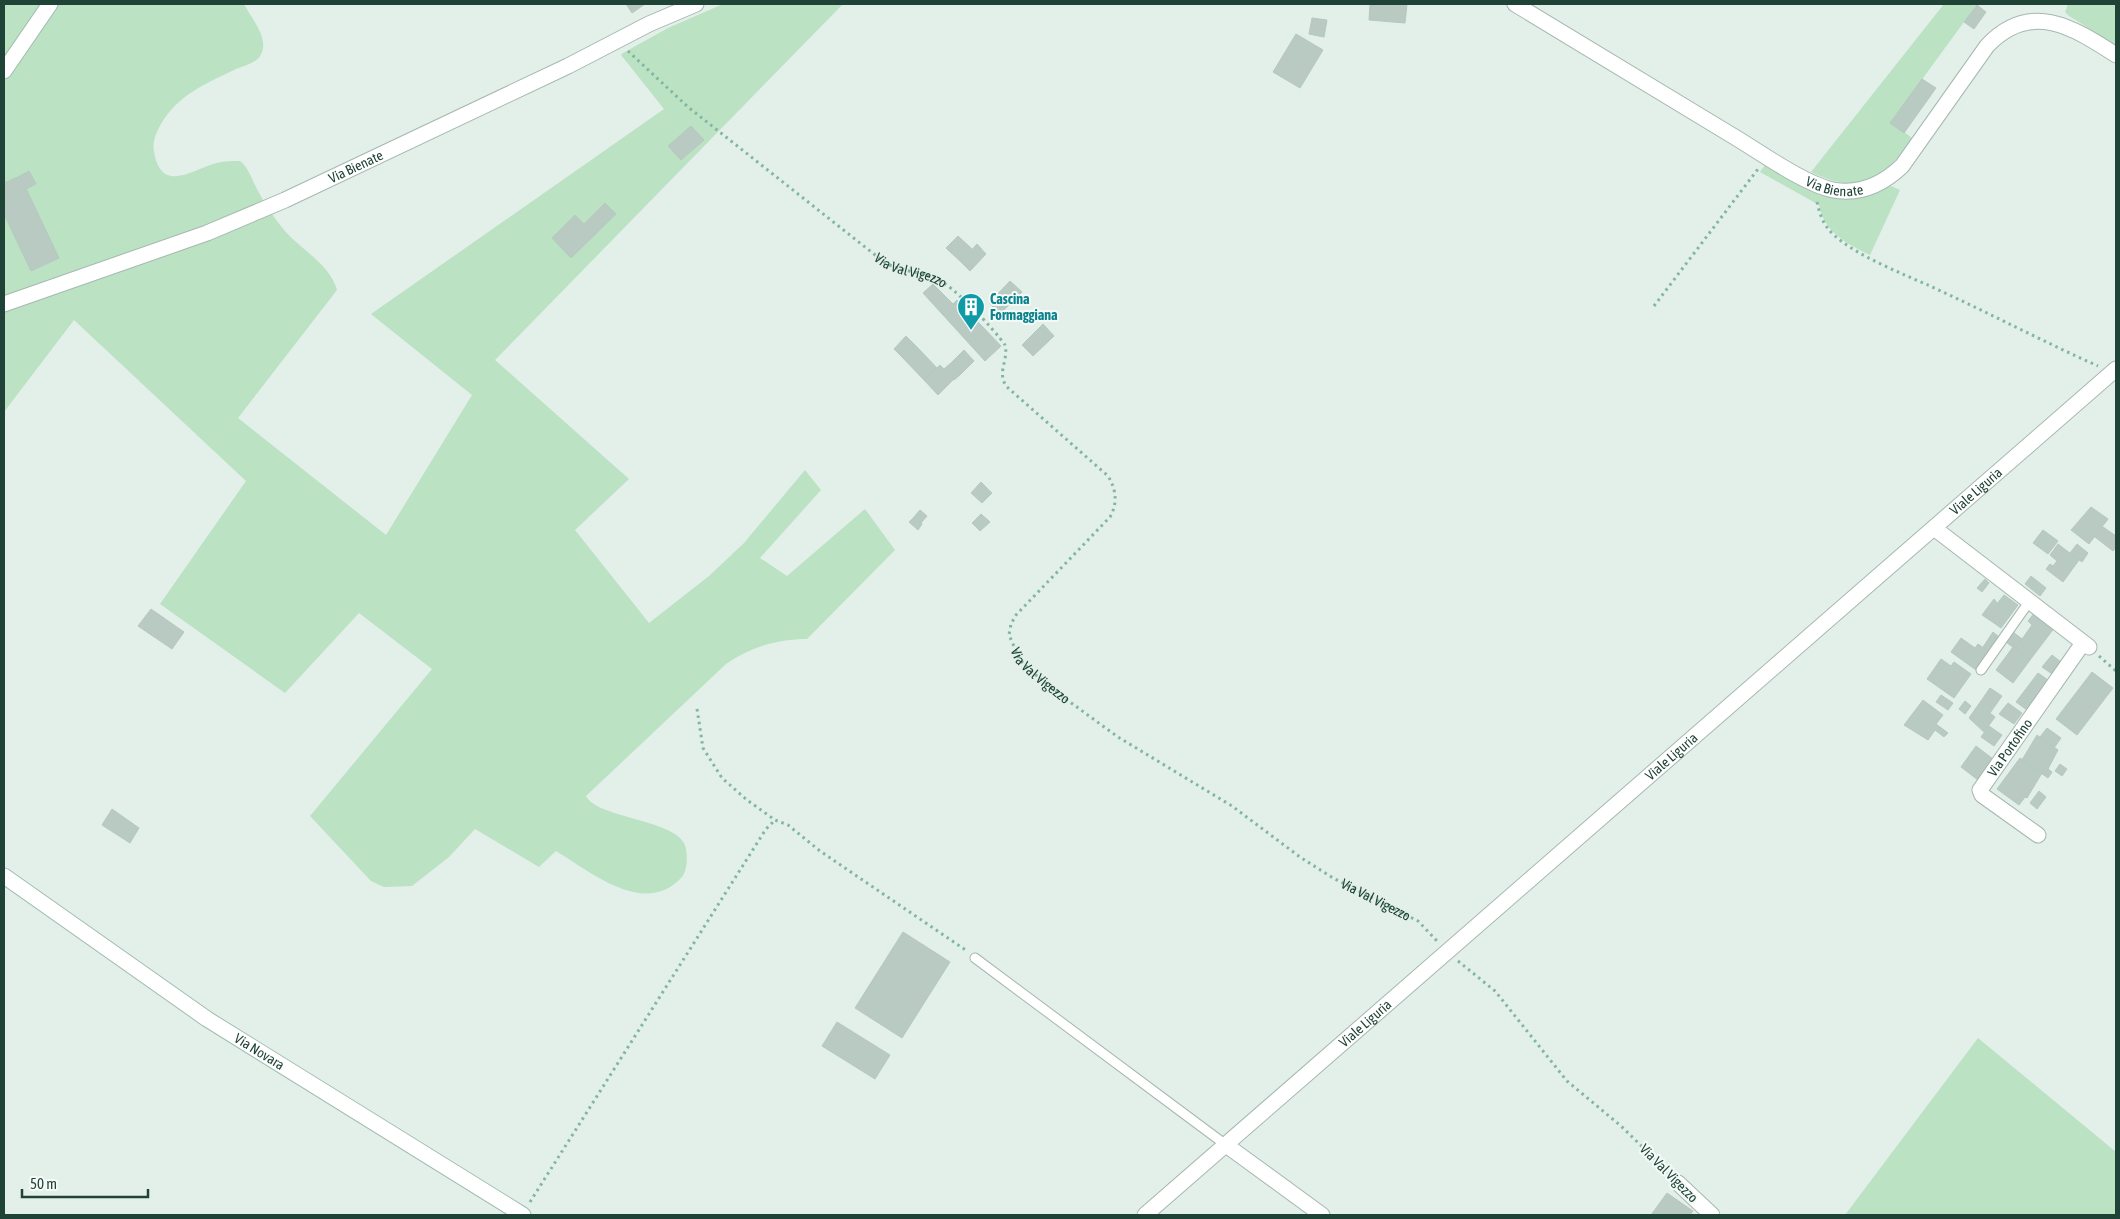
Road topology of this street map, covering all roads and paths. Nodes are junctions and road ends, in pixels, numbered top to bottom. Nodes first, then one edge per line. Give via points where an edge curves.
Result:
1 (50, 4) edge
2 (696, 4) edge
3 (1516, 4) edge
4 (618, 39) junction
5 (2116, 56) edge
6 (4, 71) edge
7 (1767, 156) junction
8 (1821, 186) junction
9 (4, 304) edge
10 (1654, 306) dead end
11 (2114, 371) edge
12 (1934, 528) junction
13 (2029, 602) junction
14 (2086, 645) junction
15 (1981, 670) dead end
16 (2116, 670) edge
17 (697, 709) dead end
18 (775, 820) junction
19 (2038, 834) dead end
20 (4, 876) edge
21 (1448, 952) junction
22 (975, 958) joint
23 (1226, 1145) junction
24 (1678, 1183) joint
25 (522, 1215) edge
26 (1145, 1215) edge
27 (1322, 1215) edge
28 (1712, 1215) edge

1 - 6 street
2 - 4 street, Via Bienate
3 - 7 street, Via Bienate
4 - 9 street, Via Bienate via 568,66 285,200 207,233
4 - 21 path, Via Val Vigezzo via 688,107 884,262 905,272 934,278 953,290 1006,345 1002,373 1007,387 1108,476 1115,496 1110,517 1011,624 1009,635 1020,660 1118,737 1232,806 1333,878 1418,922
5 - 8 street, Via Bienate via 2071,26 2056,20 2035,18 2014,24 1994,38 1910,157 1895,172 1876,185 1859,190 1840,191
7 - 8 street, Via Bienate
7 - 10 path
8 - 11 path via 1817,200 1825,226 1854,248 1909,278
11 - 12 street, Viale Liguria
12 - 13 street
12 - 21 street, Viale Liguria
13 - 14 street
13 - 15 lane
14 - 16 path
14 - 19 street, Via Portofino via 1980,790 1982,795
17 - 18 path via 702,748 722,778
18 - 22 path via 788,825 820,851
18 - 25 path via 766,829
20 - 25 street, Via Novara via 207,1019
21 - 23 street, Viale Liguria
21 - 24 path, Via Val Vigezzo via 1495,991 1567,1081 1638,1142
22 - 23 lane
23 - 26 street, Viale Liguria
23 - 27 street
24 - 28 street, Via Val Vigezzo

